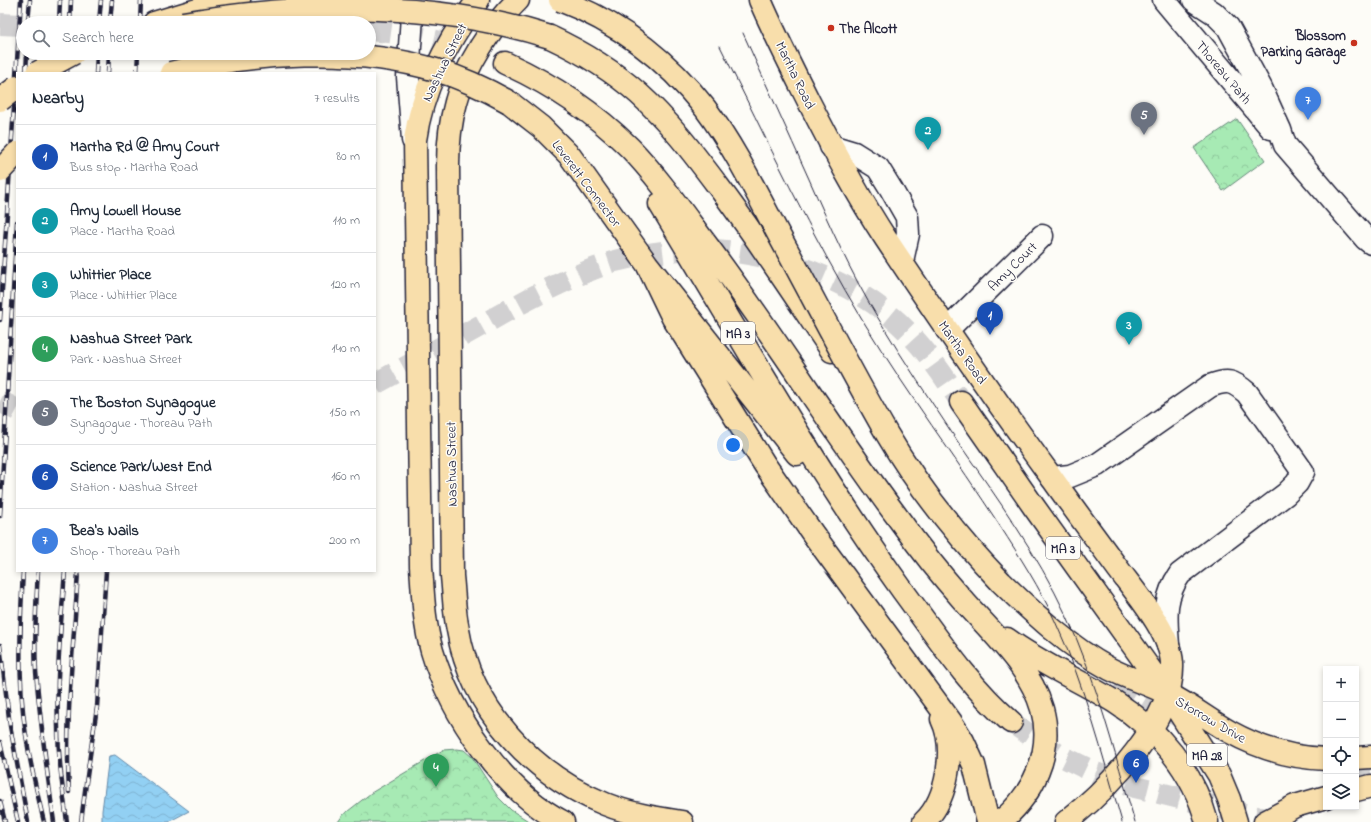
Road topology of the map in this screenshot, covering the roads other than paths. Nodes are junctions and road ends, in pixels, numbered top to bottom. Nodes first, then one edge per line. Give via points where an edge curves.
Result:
1 (239, 0) edge
2 (413, 0) edge
3 (478, 0) edge
4 (518, 0) edge
5 (560, 0) edge
6 (760, 0) edge
7 (1164, 0) edge
8 (1194, 0) edge
9 (177, 16) edge
10 (229, 16) edge
11 (376, 59) edge
12 (61, 60) edge
13 (241, 60) edge
14 (505, 63) tunnel mouth
15 (39, 72) edge
16 (176, 72) edge
17 (16, 88) edge
18 (0, 100) edge
19 (578, 105) junction
20 (1285, 145) junction
21 (831, 146) junction
22 (16, 154) edge
23 (415, 162) junction
24 (0, 171) edge
25 (1042, 236) dead end
26 (1371, 243) edge
27 (902, 261) junction
28 (647, 264) junction
29 (947, 330) junction
30 (961, 402) tunnel mouth
31 (1052, 478) junction
32 (888, 569) junction
33 (997, 576) junction
34 (972, 610) junction
35 (1168, 645) junction
36 (928, 691) junction
37 (1167, 693) junction
38 (1011, 722) tunnel mouth
39 (1150, 730) junction
40 (1371, 757) edge
41 (1359, 758) edge
42 (1323, 759) edge
43 (1371, 786) edge
44 (1359, 789) edge
45 (1323, 798) edge
46 (563, 822) edge
47 (682, 822) edge
48 (924, 822) edge
49 (988, 822) edge
50 (1000, 822) edge
51 (1066, 822) edge
52 (1207, 822) edge
53 (1236, 822) edge
54 (1265, 822) edge

1 - 9 main road
2 - 23 street via 408,77
3 - 23 main road, Nashua Street via 449,44 427,93 417,128
4 - 47 main road, Nashua Street via 496,24 467,72 456,102 449,144 452,576 458,631 469,670 486,704 498,723 539,765 571,788 606,804 625,811
5 - 33 main road, bridge via 603,20 641,44 677,77 705,109 739,161 899,453 938,511
6 - 21 main road, Martha Road
7 - 20 street, Thoreau Path
8 - 20 street, Thoreau Path via 1214,13 1228,27 1261,88
10 - 33 main road, bridge via 282,10 357,8 454,13 490,19 550,37 587,56 621,80 683,141 740,215 921,482
11 - 28 main road, Leverett Connector, bridge via 442,72 474,84 509,102 541,127 570,156
12 - 15 main road, bridge
13 - 16 main road, Leverett Connector, bridge
14 - 19 main road, MA 3 via 546,84
17 - 18 main road, bridge
19 - 32 main road, MA 3 via 614,139 638,169 815,461
19 - 34 main road via 630,148 663,187 748,301 898,519
20 - 26 street, Thoreau Path
21 - 27 main road, Martha Road
21 - 27 street via 854,153 878,168 891,189 907,217 908,234
22 - 24 main road, bridge
23 - 46 main road, Nashua Street via 421,566 428,633 444,682 476,740 506,777 537,806
25 - 29 street, Amy Court
27 - 29 main road, Martha Road
28 - 32 main road
28 - 36 main road via 673,318 765,465
29 - 31 main road, Martha Road
30 - 37 main road, MA 3
31 - 35 main road, Martha Road via 1154,618
31 - 35 street via 1070,476 1097,465 1210,386 1229,381 1247,393 1303,472 1286,494 1180,574 1166,606
32 - 38 main road, MA 3 via 964,674
33 - 37 main road via 1055,632 1092,658 1125,676
34 - 39 main road via 1025,651 1115,702
34 - 50 main road via 1012,655 1032,684 1045,725 1044,752 1036,777 1022,800
35 - 37 main road, Martha Road via 1172,667
36 - 48 main road via 943,721 949,755 942,792
36 - 49 main road via 963,741 974,765
37 - 39 main road
37 - 42 main road, Storrow Drive / MA 3 via 1252,742 1295,756
37 - 53 main road, MA 28 via 1216,771
39 - 51 main road via 1118,773
39 - 52 main road, MA 28 via 1172,753 1186,773 1199,797
40 - 41 main road
43 - 44 main road
45 - 54 main road via 1295,806

